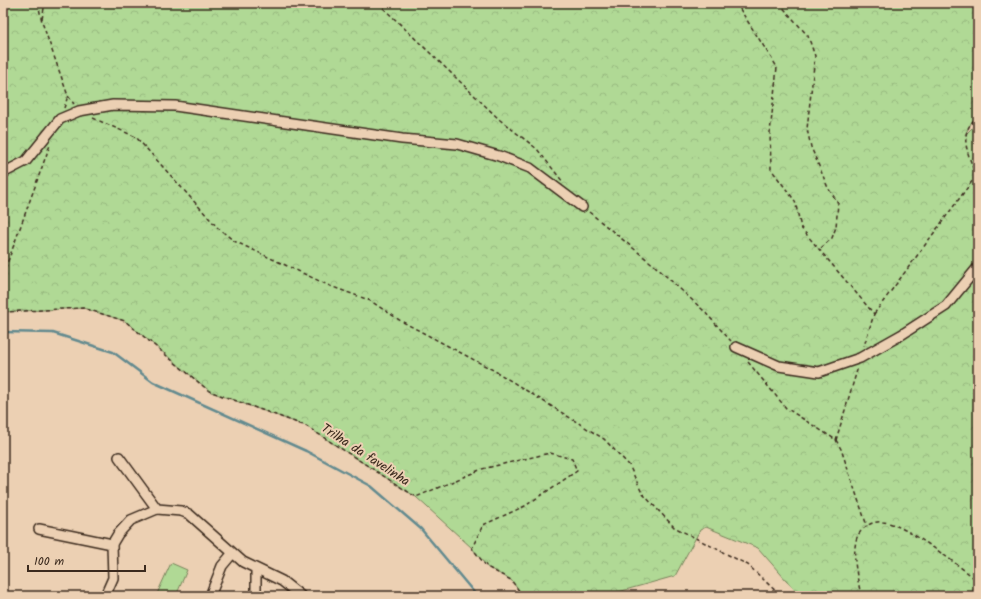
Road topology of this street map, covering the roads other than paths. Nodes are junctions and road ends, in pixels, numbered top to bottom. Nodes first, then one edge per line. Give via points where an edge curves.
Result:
1 (3, 173) edge
2 (582, 206) dead end
3 (978, 267) edge
4 (736, 347) dead end
5 (119, 457) dead end
6 (158, 509) junction
7 (39, 529) dead end
8 (112, 544) junction
9 (232, 554) junction
10 (256, 570) junction
11 (106, 596) edge
12 (210, 596) edge
13 (256, 596) edge
14 (302, 596) edge

1 - 2 street via 26,161 60,119 79,111 113,105 175,106 402,139 457,144 530,168
3 - 4 street via 946,306 860,358 819,372 779,366
5 - 6 street
6 - 8 street via 131,520
6 - 9 street via 189,514
7 - 8 street
8 - 11 street via 113,578
9 - 10 street
9 - 12 street via 222,566
10 - 13 street
10 - 14 street via 282,581

